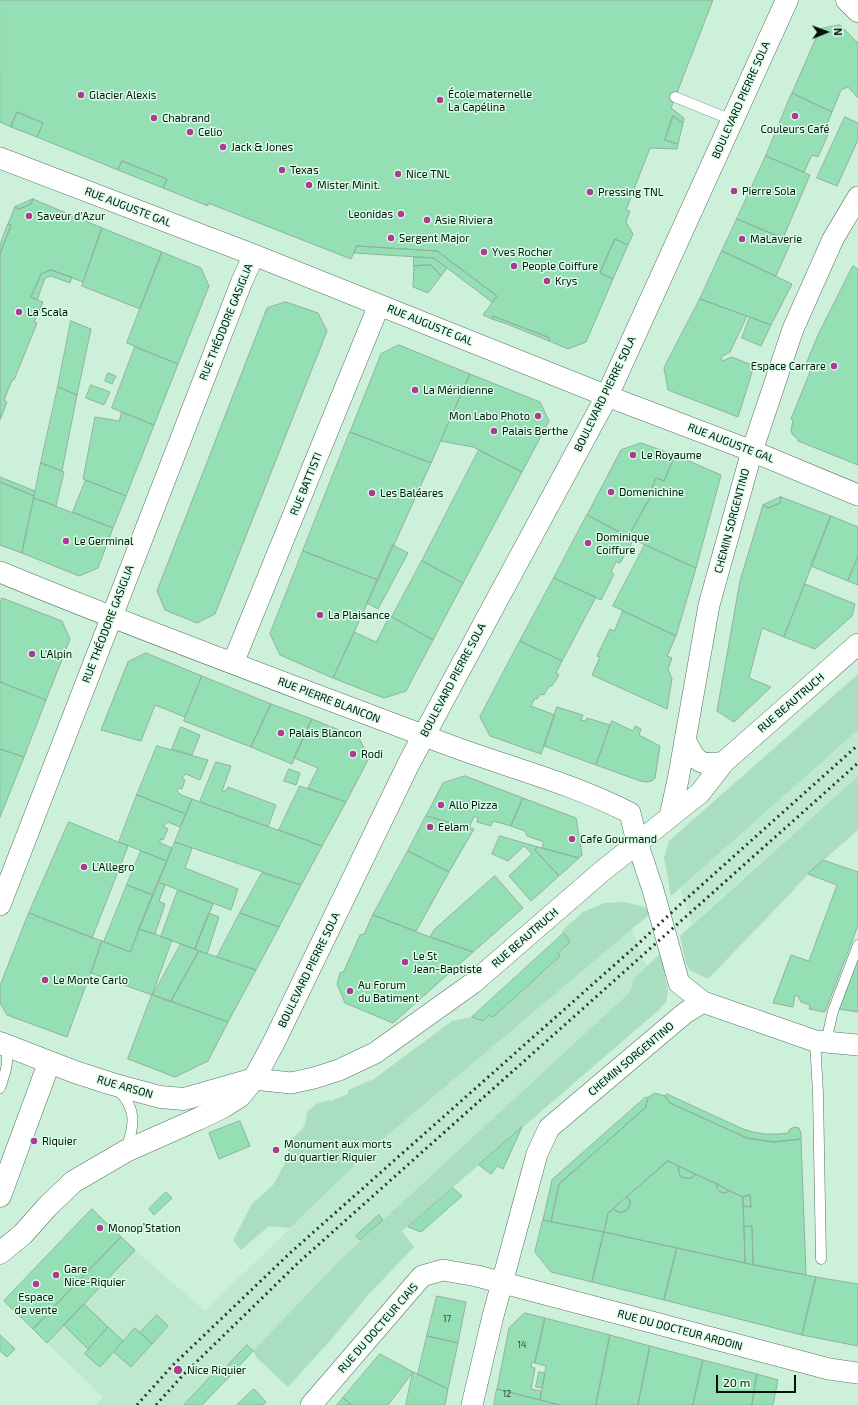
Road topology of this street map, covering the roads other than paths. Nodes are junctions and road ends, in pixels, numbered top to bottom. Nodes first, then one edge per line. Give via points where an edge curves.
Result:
1 (787, 0) edge
2 (847, 0) edge
3 (858, 11) edge
4 (675, 97) dead end
5 (732, 120) junction
6 (1, 160) edge
7 (858, 197) edge
8 (254, 255) junction
9 (380, 305) junction
10 (607, 396) junction
11 (752, 451) junction
12 (858, 495) edge
13 (0, 572) edge
14 (111, 618) junction
15 (858, 644) edge
16 (233, 663) junction
17 (424, 735) junction
18 (685, 739) junction
19 (724, 762) junction
20 (670, 816) junction
21 (637, 842) junction
22 (0, 905) edge
23 (858, 945) edge
24 (703, 1002) junction
25 (820, 1041) junction
26 (858, 1045) edge
27 (2, 1046) edge
28 (49, 1063) junction
29 (254, 1079) junction
30 (112, 1084) junction
31 (0, 1088) edge
32 (126, 1151) junction
33 (0, 1196) edge
34 (0, 1253) edge
35 (821, 1259) dead end
36 (502, 1283) junction
37 (858, 1373) edge
38 (311, 1405) edge
39 (472, 1405) edge

1 - 5 main road, BOULEVARD PIERRE SOLA
2 - 3 main road
4 - 5 lane
5 - 10 main road, BOULEVARD PIERRE SOLA
6 - 8 street, RUE AUGUSTE GAL
7 - 11 street, CHEMIN SORGENTINO via 833,239 793,329
8 - 9 street, RUE AUGUSTE GAL
8 - 14 street, RUE THÉODORE GASIGLIA
9 - 10 street, RUE AUGUSTE GAL
9 - 16 street, RUE BATTISTI
10 - 11 street, RUE AUGUSTE GAL
10 - 17 main road, BOULEVARD PIERRE SOLA
11 - 12 street, RUE AUGUSTE GAL
11 - 18 street, CHEMIN SORGENTINO via 710,605
13 - 14 street, RUE PIERRE BLANCON
14 - 16 street, RUE PIERRE BLANCON
14 - 22 street, RUE THÉODORE GASIGLIA
15 - 19 street, RUE BEAUTRUCH
16 - 17 street, RUE PIERRE BLANCON
17 - 21 street, RUE PIERRE BLANCON via 611,803 630,813
17 - 29 main road, BOULEVARD PIERRE SOLA
18 - 19 street via 691,753 701,763
18 - 20 street, CHEMIN SORGENTINO
19 - 20 street, RUE BEAUTRUCH via 700,793
20 - 21 street, RUE BEAUTRUCH
21 - 24 street via 654,890 679,983
21 - 29 street, RUE BEAUTRUCH via 473,983 375,1053 339,1070 307,1080 291,1083
23 - 25 lane
24 - 25 street
24 - 36 street, CHEMIN SORGENTINO via 685,1013 549,1128 537,1154
25 - 26 street
25 - 35 lane via 818,1093
27 - 28 main road, RUE ARSON
27 - 31 lane via 8,1058 7,1070
28 - 30 main road, RUE ARSON
28 - 33 main road
29 - 30 main road, RUE ARSON via 184,1099 160,1097
29 - 32 main road, BOULEVARD PIERRE SOLA via 240,1096 223,1107
30 - 32 lane via 130,1106 133,1120 132,1134
32 - 34 main road, BOULEVARD PIERRE SOLA via 73,1182 23,1234
36 - 37 street, RUE DU DOCTEUR ARDOIN via 829,1369
36 - 38 street, RUE DU DOCTEUR CIAIS via 443,1270 422,1276
36 - 39 street, CHEMIN SORGENTINO

